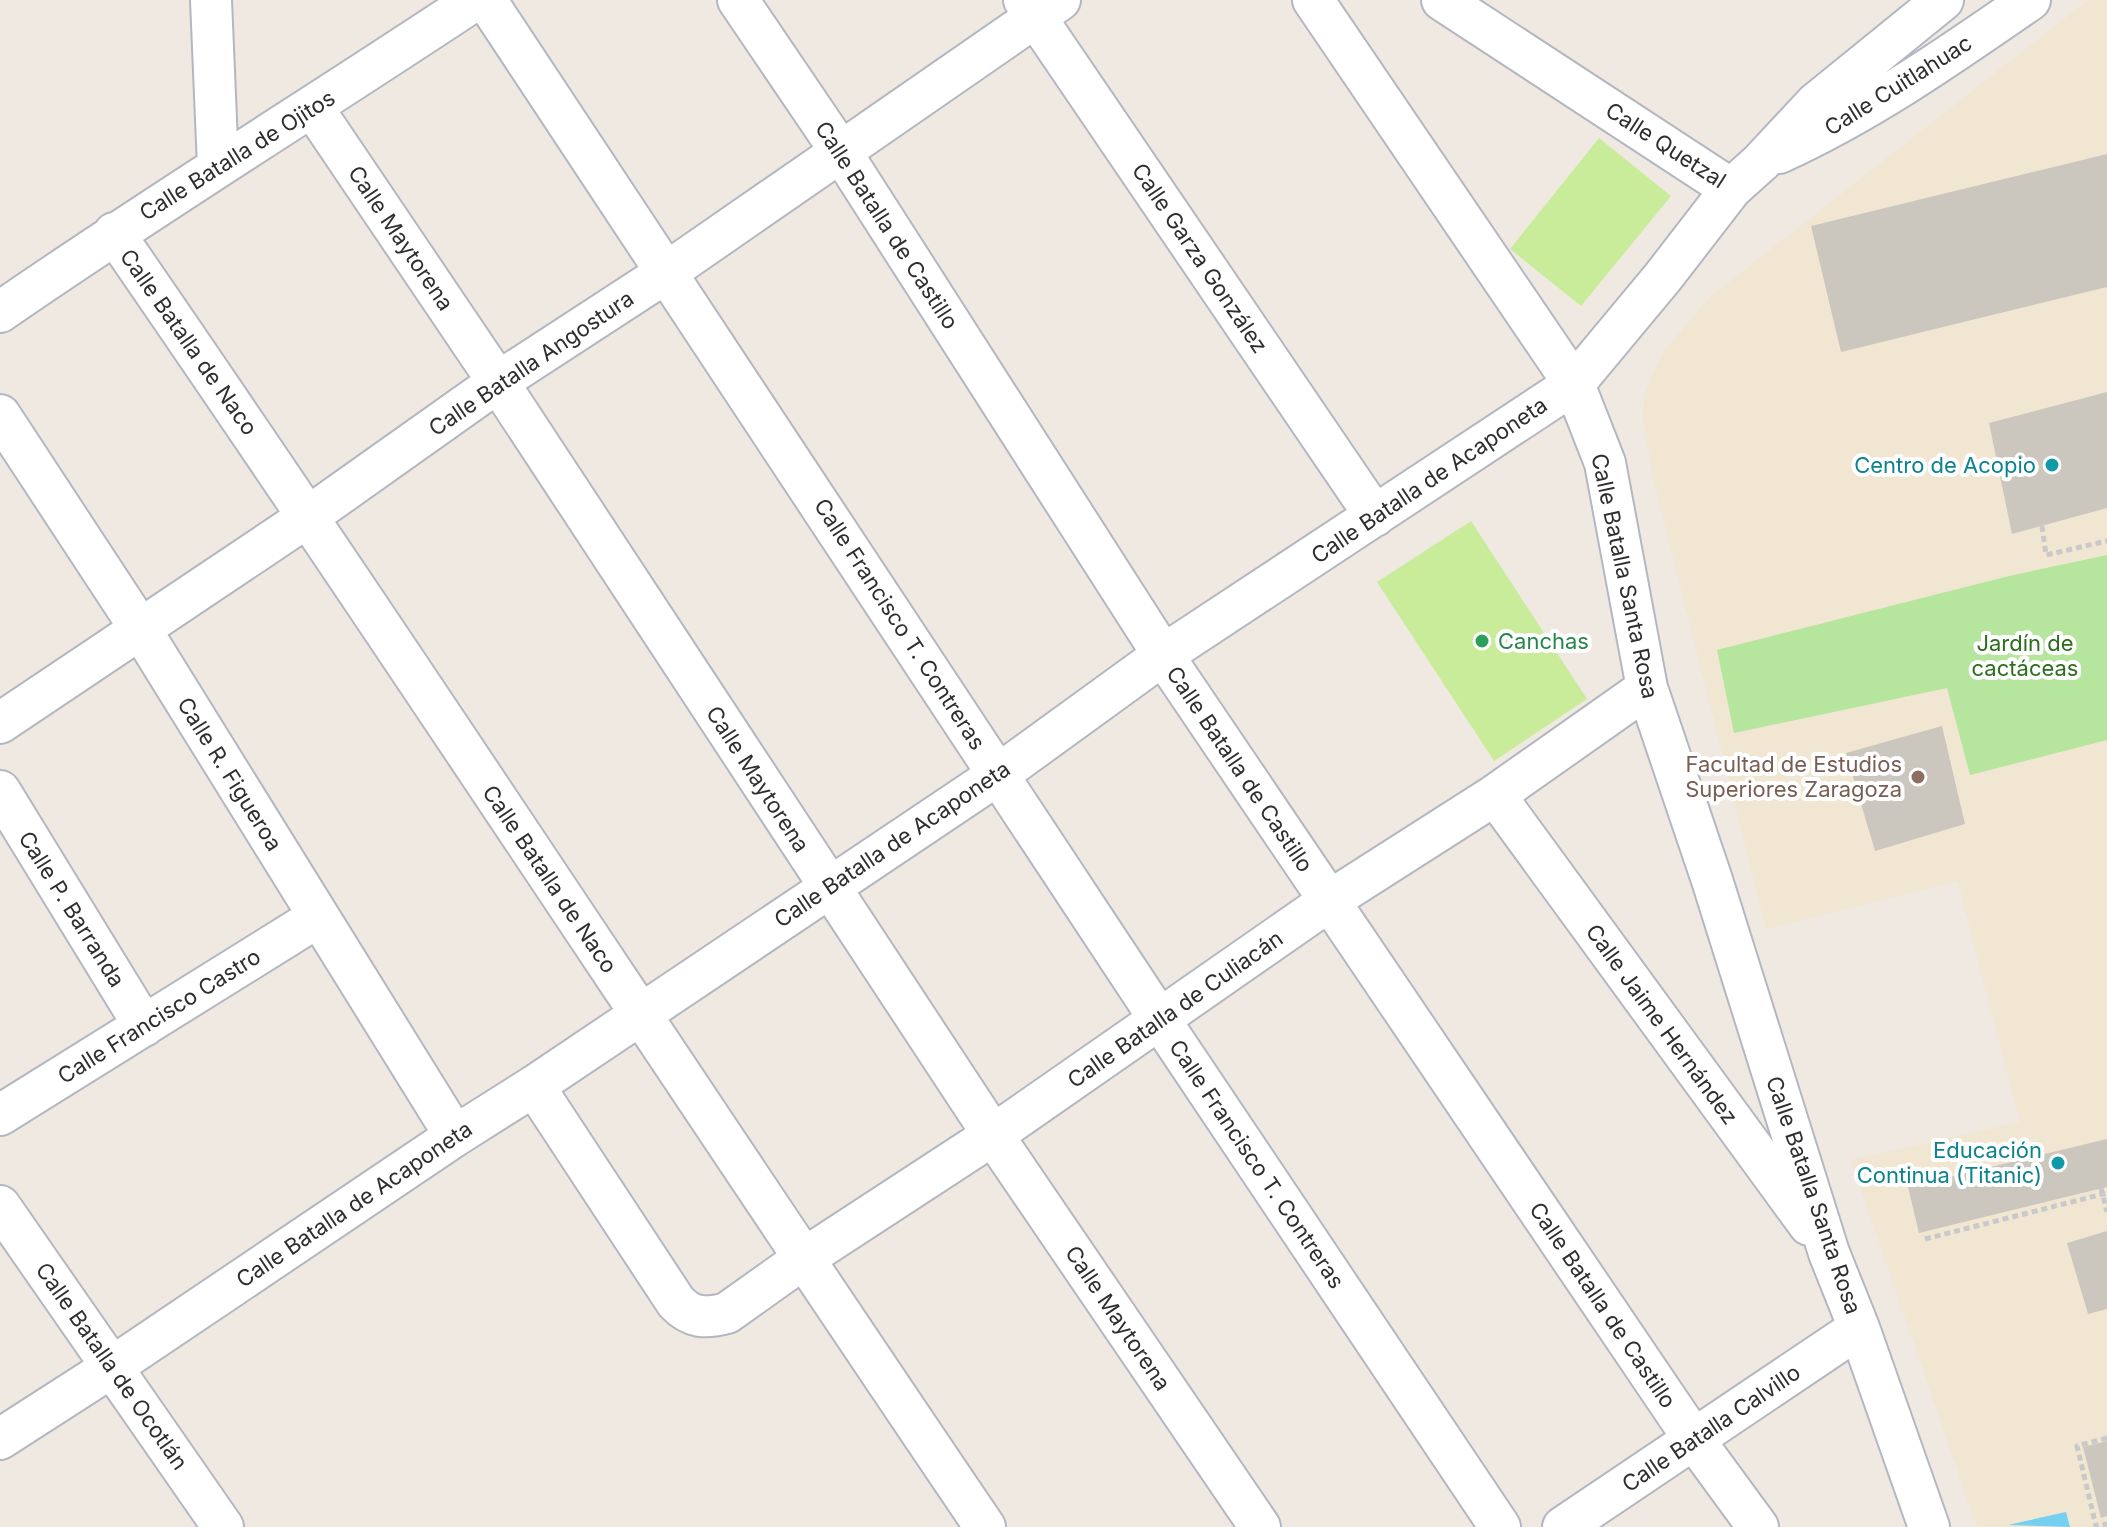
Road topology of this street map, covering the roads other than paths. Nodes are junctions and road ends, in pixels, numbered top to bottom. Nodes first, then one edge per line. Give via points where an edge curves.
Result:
1 (211, 0) edge
2 (475, 0) edge
3 (486, 0) edge
4 (738, 0) edge
5 (1313, 0) edge
6 (1442, 0) edge
7 (1943, 0) edge
8 (2030, 0) edge
9 (1040, 6) edge
10 (313, 108) junction
11 (841, 152) junction
12 (1761, 162) junction
13 (218, 167) junction
14 (1731, 189) junction
15 (114, 233) junction
16 (667, 272) junction
17 (0, 312) edge
18 (498, 382) junction
19 (1574, 384) junction
20 (0, 415) edge
21 (309, 516) junction
22 (1375, 516) junction
23 (141, 630) junction
24 (1163, 655) junction
25 (1647, 688) junction
26 (0, 723) edge
27 (999, 774) junction
28 (0, 791) edge
29 (1495, 795) junction
30 (828, 886) junction
31 (1329, 901) junction
32 (318, 917) junction
33 (640, 1014) junction
34 (1160, 1020) junction
35 (144, 1026) junction
36 (534, 1086) junction
37 (0, 1115) edge
38 (993, 1135) junction
39 (455, 1136) junction
40 (0, 1206) edge
41 (1829, 1253) junction
42 (803, 1259) junction
43 (1859, 1328) junction
44 (112, 1367) junction
45 (0, 1439) edge
46 (1695, 1441) junction
47 (223, 1527) edge
48 (985, 1527) edge
49 (1260, 1527) edge
50 (1500, 1527) edge
51 (1563, 1527) edge
52 (1758, 1527) edge
53 (1929, 1527) edge

1 - 13 street
2 - 10 street, Calle Batalla de Ojitos
3 - 16 street, Calle Francisco T. Contreras
4 - 11 street, Calle Batalla de Castillo
5 - 19 street, Calle Batalla Santa Rosa
6 - 14 street, Calle Quetzal
7 - 12 street, Calle Quetzal via 1816,103
8 - 12 street, Calle Cuitlahuac via 1906,85
9 - 11 street, Calle Batalla Angostura
9 - 22 street, Calle Garza González
10 - 13 street, Calle Batalla de Ojitos
10 - 18 street, Calle Maytorena
11 - 16 street, Calle Batalla Angostura
11 - 24 street, Calle Batalla de Castillo
12 - 14 street, Calle Quetzal
13 - 15 street, Calle Batalla de Ojitos
14 - 19 street, Calle Batalla de Acaponeta
15 - 17 street, Calle Batalla de Ojitos
15 - 21 street, Calle Batalla de Naco
16 - 18 street, Calle Batalla Angostura
16 - 27 street, Calle Francisco T. Contreras
18 - 21 street, Calle Batalla Angostura
18 - 30 street, Calle Maytorena
19 - 22 street, Calle Batalla de Acaponeta
19 - 25 street, Calle Batalla Santa Rosa via 1605,463
20 - 23 street, Calle R. Figueroa
21 - 23 street, Calle Batalla Angostura
21 - 33 street, Calle Batalla de Naco
22 - 24 street, Calle Batalla de Acaponeta
23 - 26 street, Calle Batalla Angostura
23 - 32 street, Calle R. Figueroa
24 - 27 street, Calle Batalla de Acaponeta
24 - 31 street, Calle Batalla de Castillo
25 - 29 street, Calle Batalla de Culiacán
25 - 41 street, Calle Batalla Santa Rosa
27 - 30 street, Calle Batalla de Acaponeta
27 - 34 street, Calle Francisco T. Contreras
28 - 35 street, Calle P. Barranda
29 - 31 street, Calle Batalla de Culiacán
29 - 41 street, Calle Jaime Hernández
30 - 33 street, Calle Batalla de Acaponeta
30 - 38 street, Calle Maytorena
31 - 34 street, Calle Batalla de Culiacán
31 - 46 street, Calle Batalla de Castillo
32 - 35 street, Calle Francisco Castro
32 - 39 street, Calle R. Figueroa
33 - 36 street, Calle Batalla de Acaponeta
33 - 42 street, Calle Batalla de Naco
34 - 38 street, Calle Batalla de Culiacán
34 - 50 street, Calle Francisco T. Contreras
35 - 37 street, Calle Francisco Castro
36 - 39 street, Calle Batalla de Acaponeta
36 - 42 street, Calle Batalla de Culiacán via 685,1312 699,1317 727,1313
38 - 42 street, Calle Batalla de Culiacán
38 - 49 street, Calle Maytorena
39 - 44 street, Calle Batalla de Acaponeta
40 - 44 street, Calle Batalla de Ocotlán
41 - 43 street, Calle Batalla Santa Rosa
42 - 48 street, Calle Batalla de Naco
43 - 46 street, Calle Batalla Calvillo
43 - 53 street, Calle Batalla Santa Rosa
44 - 45 street, Calle Batalla de Acaponeta
44 - 47 street, Calle Batalla de Ocotlán
46 - 51 street, Calle Batalla Calvillo
46 - 52 street, Calle Batalla de Castillo

